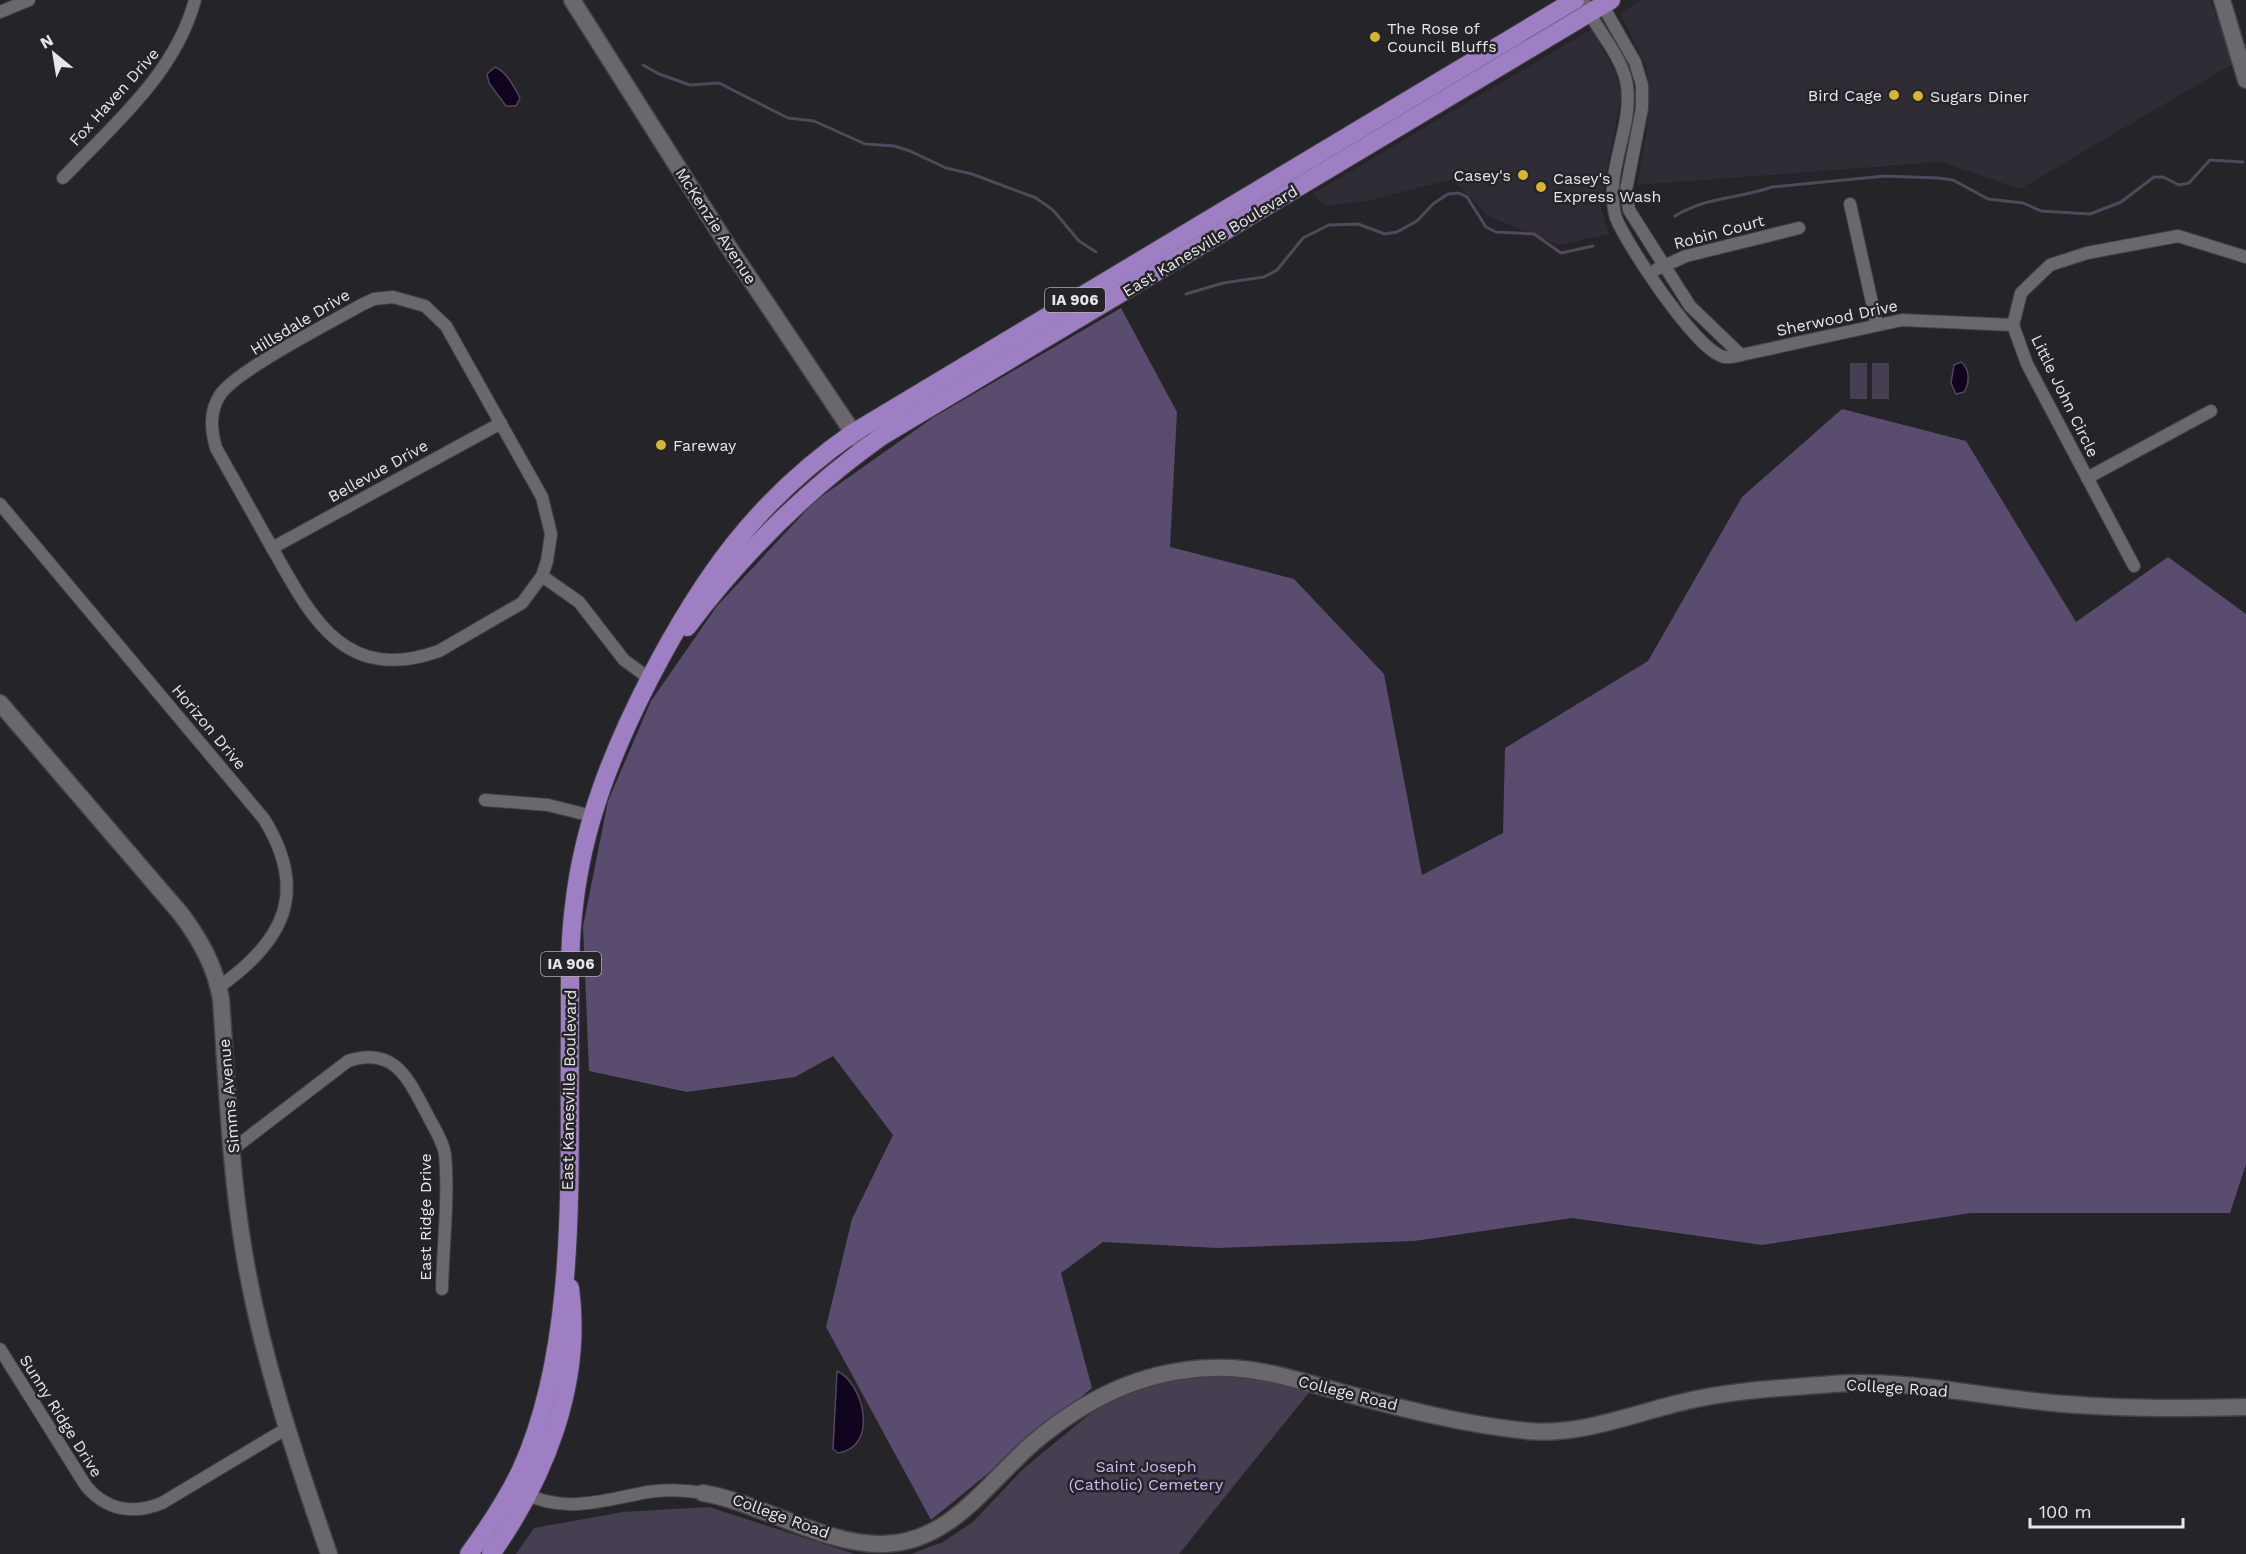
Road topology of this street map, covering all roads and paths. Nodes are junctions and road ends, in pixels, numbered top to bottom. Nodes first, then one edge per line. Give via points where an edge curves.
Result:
1 (30, 0) edge
2 (195, 0) edge
3 (572, 0) edge
4 (1575, 0) edge
5 (2222, 0) edge
6 (1597, 4) edge
7 (0, 12) edge
8 (2246, 80) edge
9 (63, 178) dead end
10 (1850, 204) dead end
11 (1799, 228) dead end
12 (2246, 256) edge
13 (1663, 266) junction
14 (1650, 273) junction
15 (1877, 325) junction
16 (2013, 325) junction
17 (1741, 356) junction
18 (2211, 411) dead end
19 (501, 423) junction
20 (853, 433) junction
21 (864, 449) junction
22 (2088, 478) junction
23 (0, 504) edge
24 (272, 548) junction
25 (2134, 566) dead end
26 (542, 576) junction
27 (650, 679) junction
28 (0, 703) edge
29 (485, 800) dead end
30 (592, 816) junction
31 (219, 987) junction
32 (233, 1149) junction
33 (442, 1289) dead end
34 (0, 1349) edge
35 (2246, 1407) edge
36 (289, 1427) junction
37 (519, 1491) junction
38 (703, 1492) joint
39 (329, 1554) edge
40 (469, 1554) edge
41 (491, 1554) edge

1 - 7 street
2 - 9 street, Fox Haven Drive via 183,37 164,70
3 - 20 street, McKenzie Avenue via 726,243
4 - 20 main road, East Kanesville Boulevard / IA 906
5 - 8 street
6 - 13 street via 1640,76 1642,108 1626,195 1635,222
6 - 14 street, Sherwood Drive via 1626,78 1627,107 1612,201 1619,225
6 - 21 main road, East Kanesville Boulevard / IA 906
10 - 15 street
11 - 13 street, Robin Court via 1686,256
12 - 16 street, Little John Circle via 2178,236 2087,253 2050,265 2028,286 2021,293
13 - 14 street, Robin Court
13 - 17 street via 1696,314
14 - 17 street, Sherwood Drive via 1699,339 1718,355
15 - 16 street, Sherwood Drive via 1902,320
15 - 17 street, Sherwood Drive
16 - 22 street, Little John Circle via 2027,364
18 - 22 street
19 - 24 street, Bellevue Drive
19 - 24 street, Hillsdale Drive via 437,315 400,297 374,299 361,305 234,380 215,405 211,425 216,448
19 - 26 street, Hillsdale Drive via 542,497 550,523 550,546
20 - 21 street, McKenzie Avenue
20 - 27 main road, East Kanesville Boulevard / IA 906 via 800,474 749,524 691,601
21 - 27 main road, East Kanesville Boulevard / IA 906 via 772,526 696,616
22 - 25 street, Little John Circle
23 - 31 street, Horizon Drive via 276,837 286,879 280,921 258,957
24 - 26 street, Hillsdale Drive via 321,628 362,654 396,660 438,651 515,608
26 - 27 street via 579,602 624,660
27 - 30 main road, East Kanesville Boulevard / IA 906 via 616,748
28 - 31 street, Simms Avenue via 181,914 208,955
29 - 30 street via 548,805
30 - 37 main road, East Kanesville Boulevard / IA 906 via 572,923 567,1263 555,1356
31 - 32 street, Simms Avenue
32 - 33 street, East Ridge Drive via 348,1061 364,1057 391,1062 405,1074 445,1151
32 - 36 street, Simms Avenue via 253,1296
34 - 36 street, Sunny Ridge Drive via 86,1486 114,1508 142,1510 162,1503
35 - 38 street, College Road via 2130,1409 1858,1383 1720,1395 1578,1429 1529,1431 1412,1409 1258,1371 1213,1367 1151,1375 1098,1398 1038,1440 948,1523 900,1543 853,1541
36 - 39 street, Simms Avenue
37 - 38 street, College Road via 575,1506 668,1490
37 - 40 main road, East Kanesville Boulevard / IA 906
37 - 41 main road, East Kanesville Boulevard / IA 906

